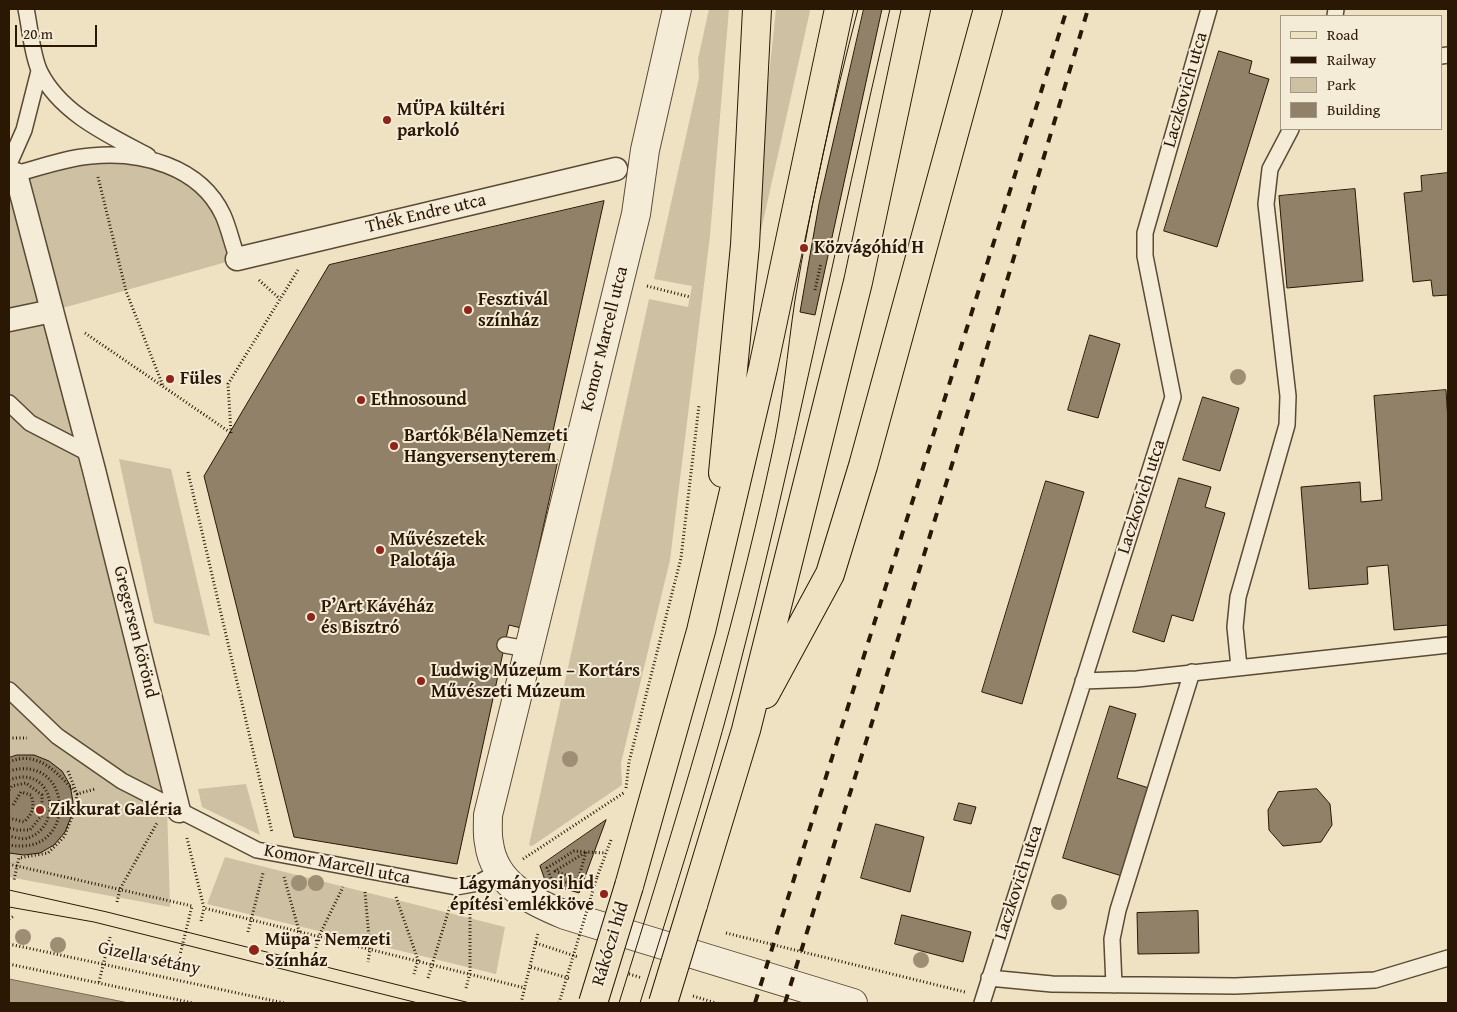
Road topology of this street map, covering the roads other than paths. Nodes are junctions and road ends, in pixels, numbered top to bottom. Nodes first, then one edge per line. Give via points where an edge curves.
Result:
1 (26, 9) edge
2 (677, 9) edge
3 (757, 9) edge
4 (839, 9) edge
5 (916, 9) edge
6 (988, 9) edge
7 (1209, 9) edge
8 (40, 71) junction
9 (1290, 130) edge
10 (158, 161) junction
11 (616, 168) dead end
12 (11, 172) edge
13 (236, 255) joint
14 (52, 311) junction
15 (9, 320) edge
16 (9, 403) edge
17 (90, 454) junction
18 (701, 631) junction
19 (1448, 645) edge
20 (1239, 667) junction
21 (1192, 672) junction
22 (1083, 681) junction
23 (9, 690) edge
24 (746, 730) junction
25 (173, 808) junction
26 (510, 866) junction
27 (1448, 958) edge
28 (989, 978) junction
29 (1114, 985) junction
30 (982, 1000) edge
31 (593, 1003) edge
32 (663, 1003) edge
33 (853, 1003) edge

1 - 8 lane
2 - 26 street, Komor Marcell utca via 645,150 636,214 516,647 488,815 489,844
3 - 18 main road via 745,245 721,503
4 - 18 main road via 763,368
5 - 24 main road via 858,282
6 - 24 main road via 863,466 830,574
7 - 22 lane, Laczkovich utca via 1145,233 1145,256 1174,397
8 - 10 lane via 54,94 76,114
8 - 12 lane
9 - 20 lane via 1270,169 1266,204 1288,396 1287,426 1238,597 1235,628
10 - 12 lane via 92,155
10 - 13 lane via 187,174 206,191 223,214
11 - 13 street, Thék Endre utca via 318,239
12 - 14 street, Gregersen körönd
14 - 15 street
14 - 17 street, Gregersen körönd
16 - 17 lane via 30,422
17 - 25 street, Gregersen körönd
18 - 31 main road, Rákóczi híd, bridge
19 - 20 lane
20 - 21 lane
21 - 22 lane
21 - 29 lane via 1118,910 1112,939
22 - 28 lane, Laczkovich utca
23 - 25 lane, Komor Marcell utca via 57,736 122,781
24 - 32 main road, bridge
25 - 26 lane, Komor Marcell utca via 257,850 389,876 456,887 478,883
26 - 33 street, Komor Marcell utca via 515,890 544,906
27 - 29 lane via 1375,980 1236,986
28 - 29 lane
28 - 30 lane, Laczkovich utca

